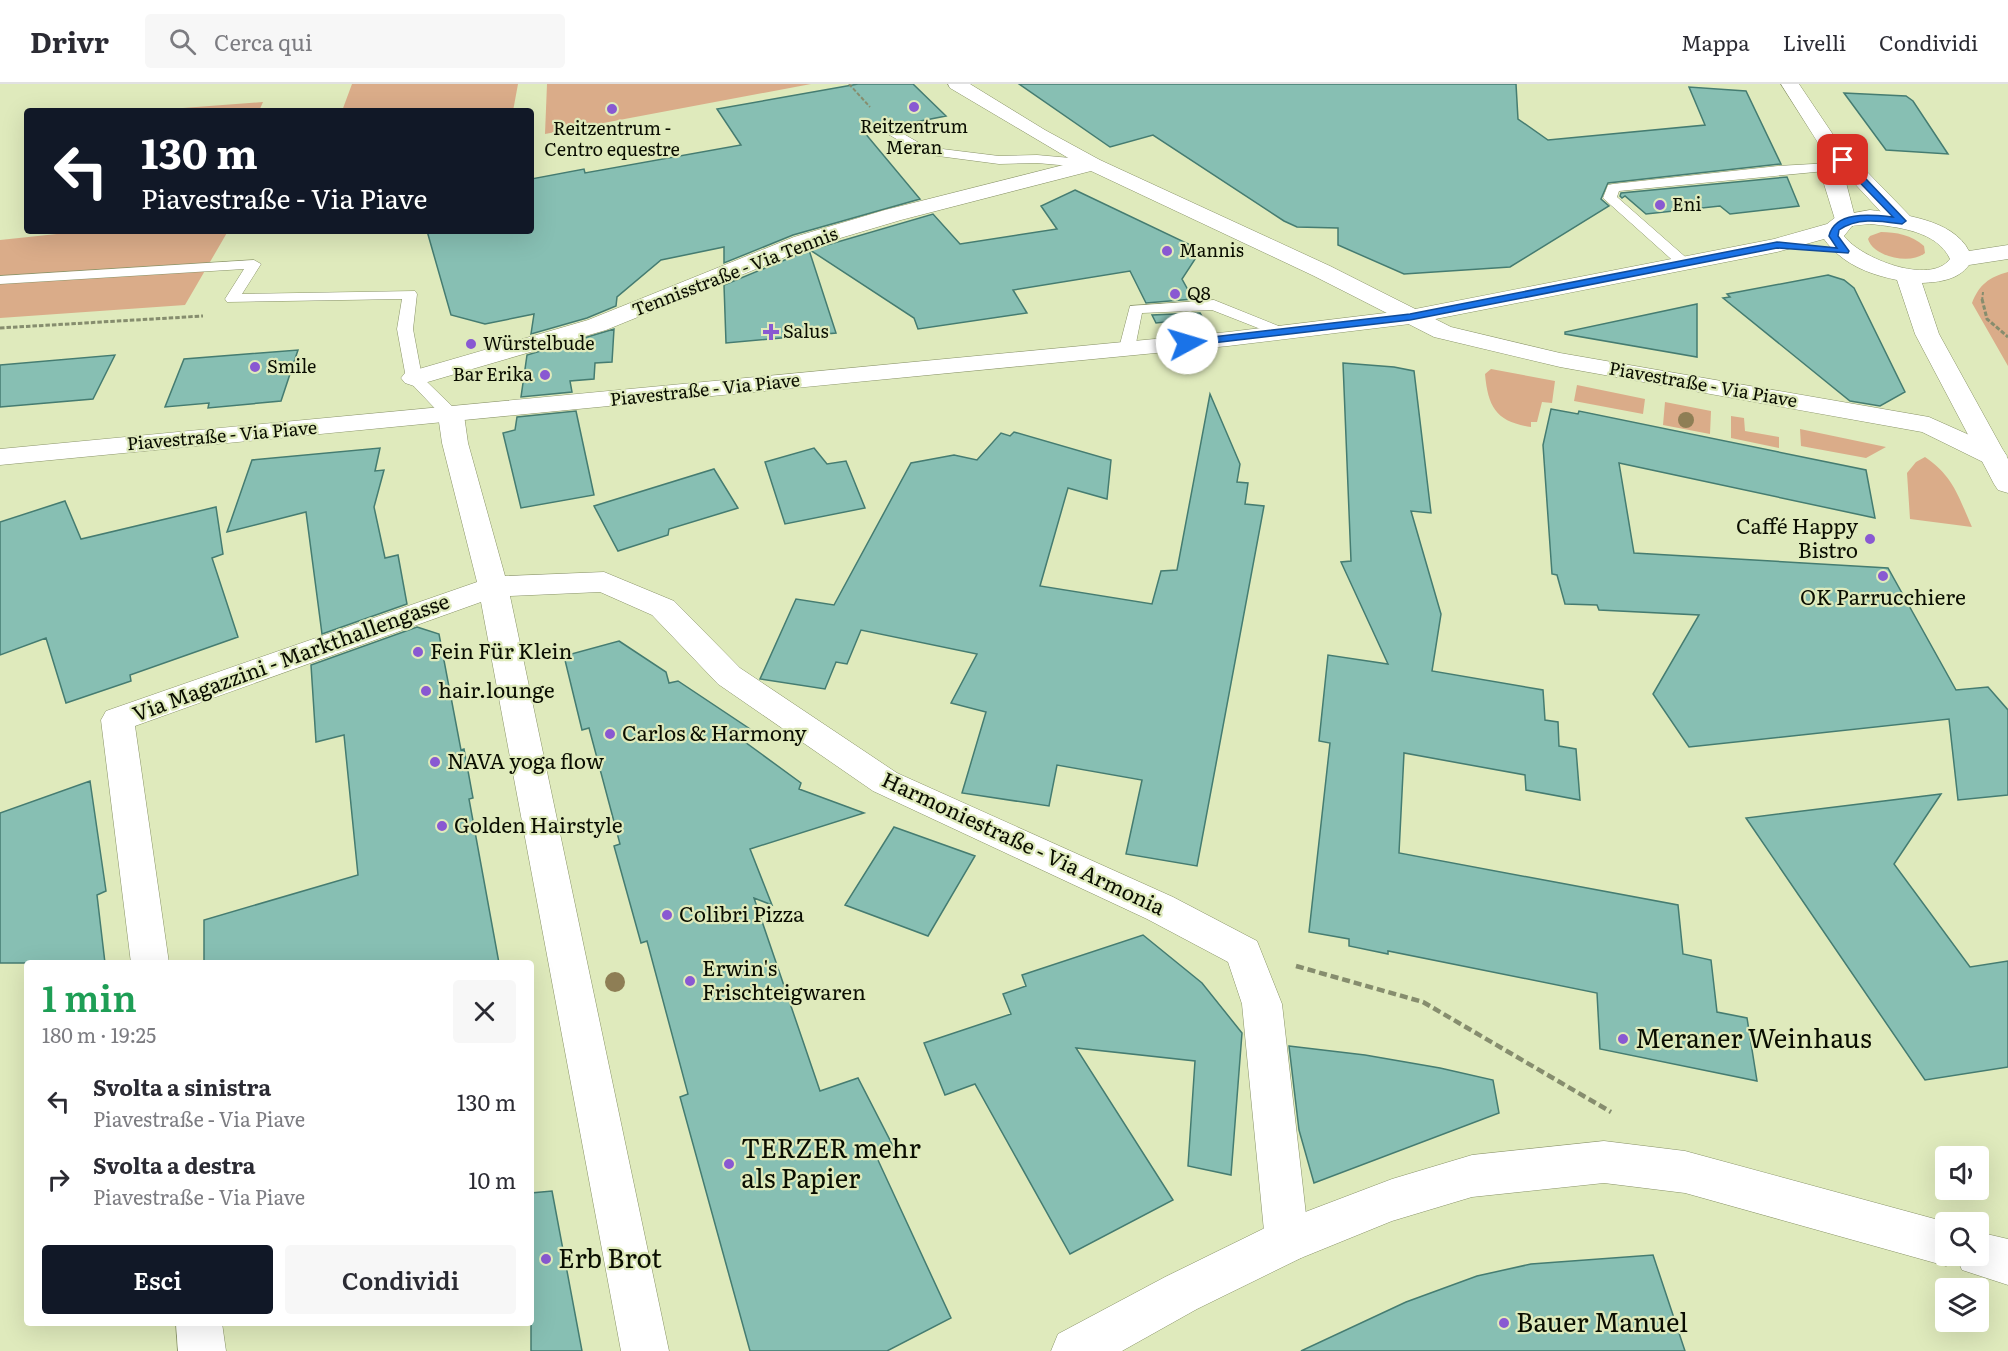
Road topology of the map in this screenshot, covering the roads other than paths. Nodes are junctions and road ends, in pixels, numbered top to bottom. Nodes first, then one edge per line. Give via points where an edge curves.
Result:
1 (957, 84) edge
2 (1790, 84) edge
3 (890, 130) dead end
4 (1830, 157) junction
5 (1093, 164) junction
6 (1902, 221) junction
7 (1840, 225) junction
8 (1932, 231) junction
9 (2008, 236) edge
10 (1777, 245) junction
11 (1845, 251) junction
12 (2008, 252) edge
13 (1961, 259) junction
14 (1685, 264) junction
15 (1907, 274) junction
16 (0, 280) edge
17 (1410, 317) junction
18 (1281, 332) junction
19 (1127, 348) junction
20 (414, 378) junction
21 (451, 415) junction
22 (1993, 456) junction
23 (0, 457) edge
24 (2008, 484) edge
25 (493, 587) junction
26 (150, 960) edge
27 (1287, 1241) junction
28 (1935, 1241) edge
29 (1989, 1257) edge
30 (2008, 1262) edge
31 (199, 1326) edge
32 (202, 1351) edge
33 (645, 1351) edge
34 (1075, 1351) edge

1 - 5 street
2 - 4 street
3 - 5 lane via 923,150 999,160
4 - 6 street
4 - 7 street
4 - 14 lane via 1778,170 1613,188 1610,198
5 - 17 street via 1322,271
5 - 20 street, Tennisstraße - Via Tennis via 802,242 597,325
6 - 7 street, Piavestraße - Via Piave via 1870,218
6 - 8 street, Piavestraße - Via Piave
7 - 10 street, Piavestraße - Via Piave
7 - 11 street via 1833,236
8 - 9 street, Piavestraße - Via Piave
8 - 13 street, Piavestraße - Via Piave via 1954,244
10 - 11 street, Piavestraße - Via Piave
10 - 14 street, Piavestraße - Via Piave
11 - 15 street, Piavestraße - Via Piave via 1872,266
12 - 13 street, Piavestraße - Via Piave
13 - 15 street, Piavestraße - Via Piave via 1953,269 1934,275
14 - 17 street, Piavestraße - Via Piave
15 - 22 street via 1927,334
16 - 20 lane via 254,264 232,299 410,294 405,329
17 - 18 street, Piavestraße - Via Piave
17 - 22 street, Piavestraße - Via Piave via 1443,332 1560,360 1929,425
18 - 19 street, Piavestraße - Via Piave
18 - 19 lane via 1214,305 1135,309
19 - 21 street, Piavestraße - Via Piave
20 - 21 lane
21 - 23 street, Piavestraße - Via Piave
21 - 25 street
22 - 24 street
25 - 26 street, Via Magazzini - Markthallengasse via 118,720
25 - 27 street, Harmoniestraße - Via Armonia via 604,582 663,608 729,676 885,782 1160,908 1243,952 1262,1004
25 - 33 street
27 - 28 street via 1392,1200 1472,1176 1604,1162 1685,1172
27 - 34 street
29 - 30 street
31 - 32 street

